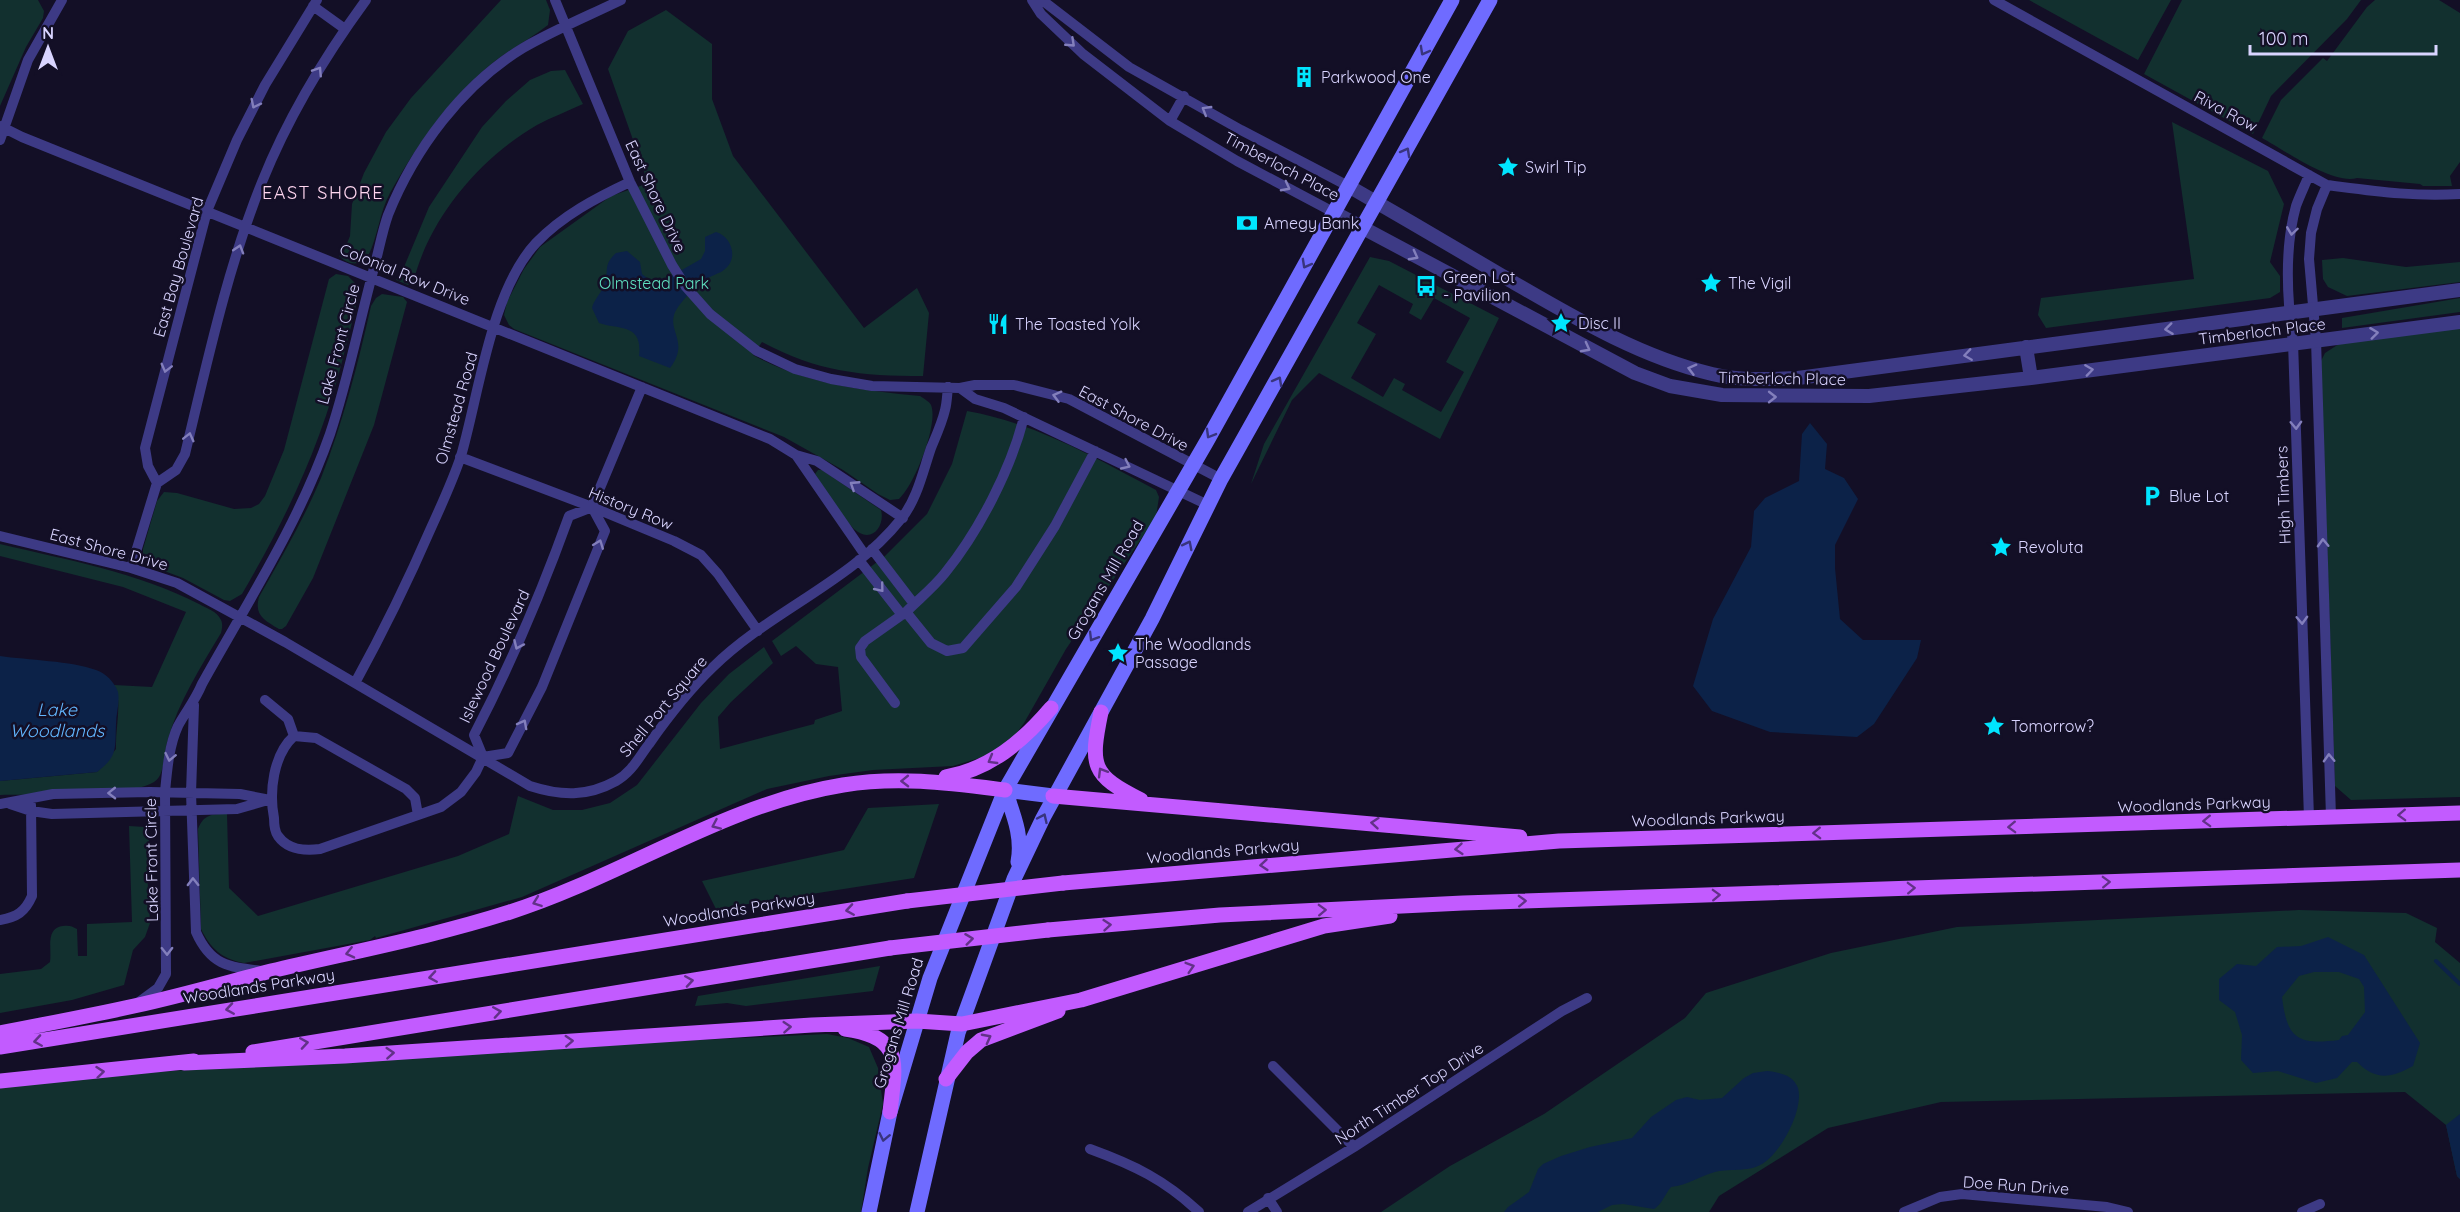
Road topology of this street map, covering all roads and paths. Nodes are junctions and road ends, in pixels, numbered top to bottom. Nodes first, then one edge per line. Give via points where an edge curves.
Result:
1 (366, 0) edge
2 (555, 0) edge
3 (621, 0) edge
4 (1032, 0) edge
5 (1042, 0) edge
6 (1452, 0) edge
7 (1490, 0) edge
8 (1994, 0) edge
9 (59, 1) edge
10 (315, 3) edge
11 (567, 27) junction
12 (345, 29) junction
13 (1134, 70) junction
14 (1118, 82) junction
15 (1129, 90) junction
16 (1184, 96) junction
17 (1170, 121) junction
18 (2, 127) edge
19 (0, 140) edge
20 (2309, 175) junction
21 (630, 182) junction
22 (2327, 185) junction
23 (1350, 187) junction
24 (2460, 194) edge
25 (1378, 203) junction
26 (207, 211) junction
27 (1335, 213) junction
28 (245, 226) junction
29 (1363, 228) junction
30 (371, 278) junction
31 (2460, 290) edge
32 (2314, 310) junction
33 (2289, 314) junction
34 (2460, 322) edge
35 (495, 326) junction
36 (2316, 340) junction
37 (2293, 342) junction
38 (1626, 344) junction
39 (2026, 347) junction
40 (1615, 363) junction
41 (2031, 378) junction
42 (642, 387) junction
43 (948, 387) junction
44 (960, 388) junction
45 (1024, 417) junction
46 (1095, 451) junction
47 (796, 455) junction
48 (460, 457) junction
49 (1192, 465) junction
50 (1221, 479) junction
51 (157, 483) junction
52 (1178, 490) junction
53 (1208, 505) junction
54 (592, 507) junction
55 (903, 518) junction
56 (0, 536) edge
57 (865, 555) junction
58 (131, 568) junction
59 (908, 610) junction
60 (239, 617) junction
61 (758, 631) junction
62 (356, 683) junction
63 (265, 700) dead end
64 (895, 703) dead end
65 (194, 704) junction
66 (1051, 708) junction
67 (1101, 712) junction
68 (294, 736) junction
69 (483, 757) junction
70 (931, 780) junction
71 (1005, 790) junction
72 (165, 792) junction
73 (191, 793) junction
74 (1053, 795) junction
75 (31, 797) junction
76 (270, 800) junction
77 (5, 804) edge
78 (1149, 804) junction
79 (192, 810) junction
80 (31, 811) junction
81 (165, 811) junction
82 (2460, 813) edge
83 (418, 815) junction
84 (2331, 817) junction
85 (2309, 818) junction
86 (1559, 840) junction
87 (2460, 870) edge
88 (1014, 879) junction
89 (1463, 903) junction
90 (0, 920) edge
91 (271, 971) junction
92 (1587, 998) dead end
93 (1081, 1000) junction
94 (134, 1006) junction
95 (917, 1020) junction
96 (962, 1024) junction
97 (812, 1025) junction
98 (0, 1033) edge
99 (0, 1047) edge
100 (184, 1063) junction
101 (1274, 1066) dead end
102 (946, 1079) junction
103 (0, 1081) edge
104 (890, 1112) junction
105 (1354, 1147) junction
106 (1090, 1149) dead end
107 (1268, 1198) junction
108 (2320, 1204) dead end
109 (869, 1212) edge
110 (916, 1212) edge
111 (1199, 1212) edge
112 (1248, 1212) edge
113 (1277, 1212) edge
114 (1904, 1212) edge
115 (2128, 1212) edge
116 (2302, 1212) edge

1 - 12 street
2 - 11 street, East Shore Drive
3 - 11 street, Lake Front Circle
4 -> 14 street, Timberloch Place via 1066,39
5 - 13 street, Timberloch Place
6 -> 23 main road, Grogans Mill Road
25 -> 7 main road
8 - 20 street, Riva Row
9 - 18 street via 28,60
10 - 12 street, East Bay Boulevard
10 -> 26 street, East Bay Boulevard via 260,94
11 - 21 street, East Shore Drive
11 - 30 street, Lake Front Circle via 523,48 494,70 432,135 406,177 388,217
28 -> 12 street via 291,120
13 - 14 street
13 - 15 street
13 - 16 street, Timberloch Place
14 - 15 street, Timberloch Place
15 - 17 street, Timberloch Place
16 - 17 street
23 -> 16 street, Timberloch Place
17 -> 27 street, Timberloch Place
18 - 19 street
18 - 26 street, Colonial Row Drive
20 - 22 street, Riva Row
20 -> 33 street, High Timbers via 2296,206 2292,229
21 - 35 street, Olmstead Road via 593,200 535,244 512,276
21 - 43 street, East Shore Drive via 672,265 700,303 757,351 795,369 831,379 872,386
22 - 24 street, Riva Row via 2422,196
22 - 32 street via 2311,233 2309,259
23 - 25 street, Timberloch Place
23 - 27 main road, Grogans Mill Road
25 - 29 main road
25 - 38 street, Timberloch Place
26 - 28 street, Colonial Row Drive
26 -> 51 street, East Bay Boulevard via 145,448
27 - 29 street, Timberloch Place
27 -> 49 main road, Grogans Mill Road
28 - 30 street, Colonial Row Drive
51 -> 28 street via 176,470 185,454
29 -> 40 street, Timberloch Place
50 -> 29 main road
30 - 35 street, Colonial Row Drive
30 - 60 street, Lake Front Circle via 342,396 314,476
31 - 32 street, Timberloch Place
32 - 33 street, Timberloch Place
32 - 36 street
33 - 37 street, High Timbers
33 -> 39 street, Timberloch Place
36 -> 34 street, Timberloch Place
35 - 42 street, Colonial Row Drive
35 - 48 street, Olmstead Road
36 - 37 street, Timberloch Place
84 -> 36 street
41 -> 37 street, Timberloch Place
37 -> 85 street, High Timbers
39 -> 38 street, Timberloch Place via 1775,379 1715,375
38 - 40 street
39 - 41 street
40 -> 41 street, Timberloch Place via 1670,386 1748,397 1869,396
42 - 47 street, Colonial Row Drive via 770,439
42 - 54 street
43 - 44 street, East Shore Drive
43 - 55 street, Shell Port Square via 945,410
44 - 45 street, East Shore Drive via 975,399
49 -> 44 street, East Shore Drive via 1069,399 1014,385
45 - 46 street, East Shore Drive
45 - 59 street via 998,487 976,527 945,573
46 -> 52 street, East Shore Drive
46 - 59 street via 1055,526 1016,586 963,648 947,651 931,643
55 -> 47 street, Colonial Row Drive via 817,461
47 - 57 street, Colonial Row Drive
48 - 54 street, History Row
48 - 62 street, Olmstead Road via 400,600
49 - 50 street, East Shore Drive
49 - 52 main road, Grogans Mill Road
50 - 53 main road
51 - 58 street
52 - 53 street, East Shore Drive
52 -> 66 main road, Grogans Mill Road
67 -> 53 main road
54 - 61 street, History Row via 701,555
54 -> 69 street, Islewood Boulevard via 569,516 542,589 474,735
69 -> 54 street via 508,753 542,687 604,531
55 - 57 street, Shell Port Square
56 - 58 street, East Shore Drive
57 - 59 street
57 -> 59 street
57 - 61 street, Shell Port Square
58 - 60 street, East Shore Drive via 177,583
59 - 64 street via 860,648 861,657
60 - 62 street, Shell Port Square
60 - 65 street, Lake Front Circle
61 - 69 street, Shell Port Square via 700,681 635,765 619,780 598,790 576,795 552,793 530,786
62 - 69 street, Shell Port Square
63 - 68 street via 288,719
65 -> 72 street, Lake Front Circle via 178,727
65 - 73 street, Lake Front Circle
66 -> 70 main road via 1017,744 994,759 967,773
66 - 71 main road, Grogans Mill Road
67 - 74 main road
78 -> 67 main road via 1115,787 1097,766 1095,746
68 - 76 street via 279,756
68 - 83 street via 316,738 406,789 415,798
69 - 83 street via 461,792 441,807
70 - 71 main road
70 -> 91 main road via 844,785 795,796 731,818 513,911 453,929
71 - 74 main road
71 - 88 main road via 1020,847
71 - 95 main road, Grogans Mill Road via 951,919
72 - 73 street
72 -> 75 street
72 - 81 street, Lake Front Circle
73 - 76 street via 240,794
73 - 79 street, Lake Front Circle
74 - 78 main road
88 -> 74 main road
75 - 77 street
75 - 80 street
76 - 79 street via 237,809
76 - 83 street via 276,835 289,846 305,851
77 - 80 street
86 -> 78 main road
79 - 81 street
91 -> 79 street, Lake Front Circle via 219,962 201,943 194,918
80 - 81 street
80 - 90 street via 32,896 19,915
81 -> 94 street, Lake Front Circle via 166,974 158,988
82 -> 84 main road, Woodlands Parkway
84 - 85 main road, Woodlands Parkway
85 -> 86 main road, Woodlands Parkway
86 -> 99 main road, Woodlands Parkway, bridge via 907,901
89 -> 87 main road
88 - 96 main road
93 -> 89 main road via 1324,926
100 -> 89 main road, bridge via 890,948 1220,915
91 - 94 main road
92 - 105 street, North Timber Top Drive
93 - 96 main road
102 -> 93 main road via 981,1040
94 - 98 main road
95 - 96 main road
95 - 97 main road
95 - 104 main road, Grogans Mill Road
96 - 102 main road
100 -> 97 main road
97 - 104 main road via 876,1037 891,1050 895,1064
103 -> 100 main road
101 - 105 street
102 - 110 main road
104 -> 109 main road, Grogans Mill Road
105 - 107 street, North Timber Top Drive
106 - 111 street via 1142,1169
107 - 112 street, North Timber Top Drive
107 - 113 street
108 - 116 street
114 - 115 street, Doe Run Drive via 1940,1197 1962,1194

